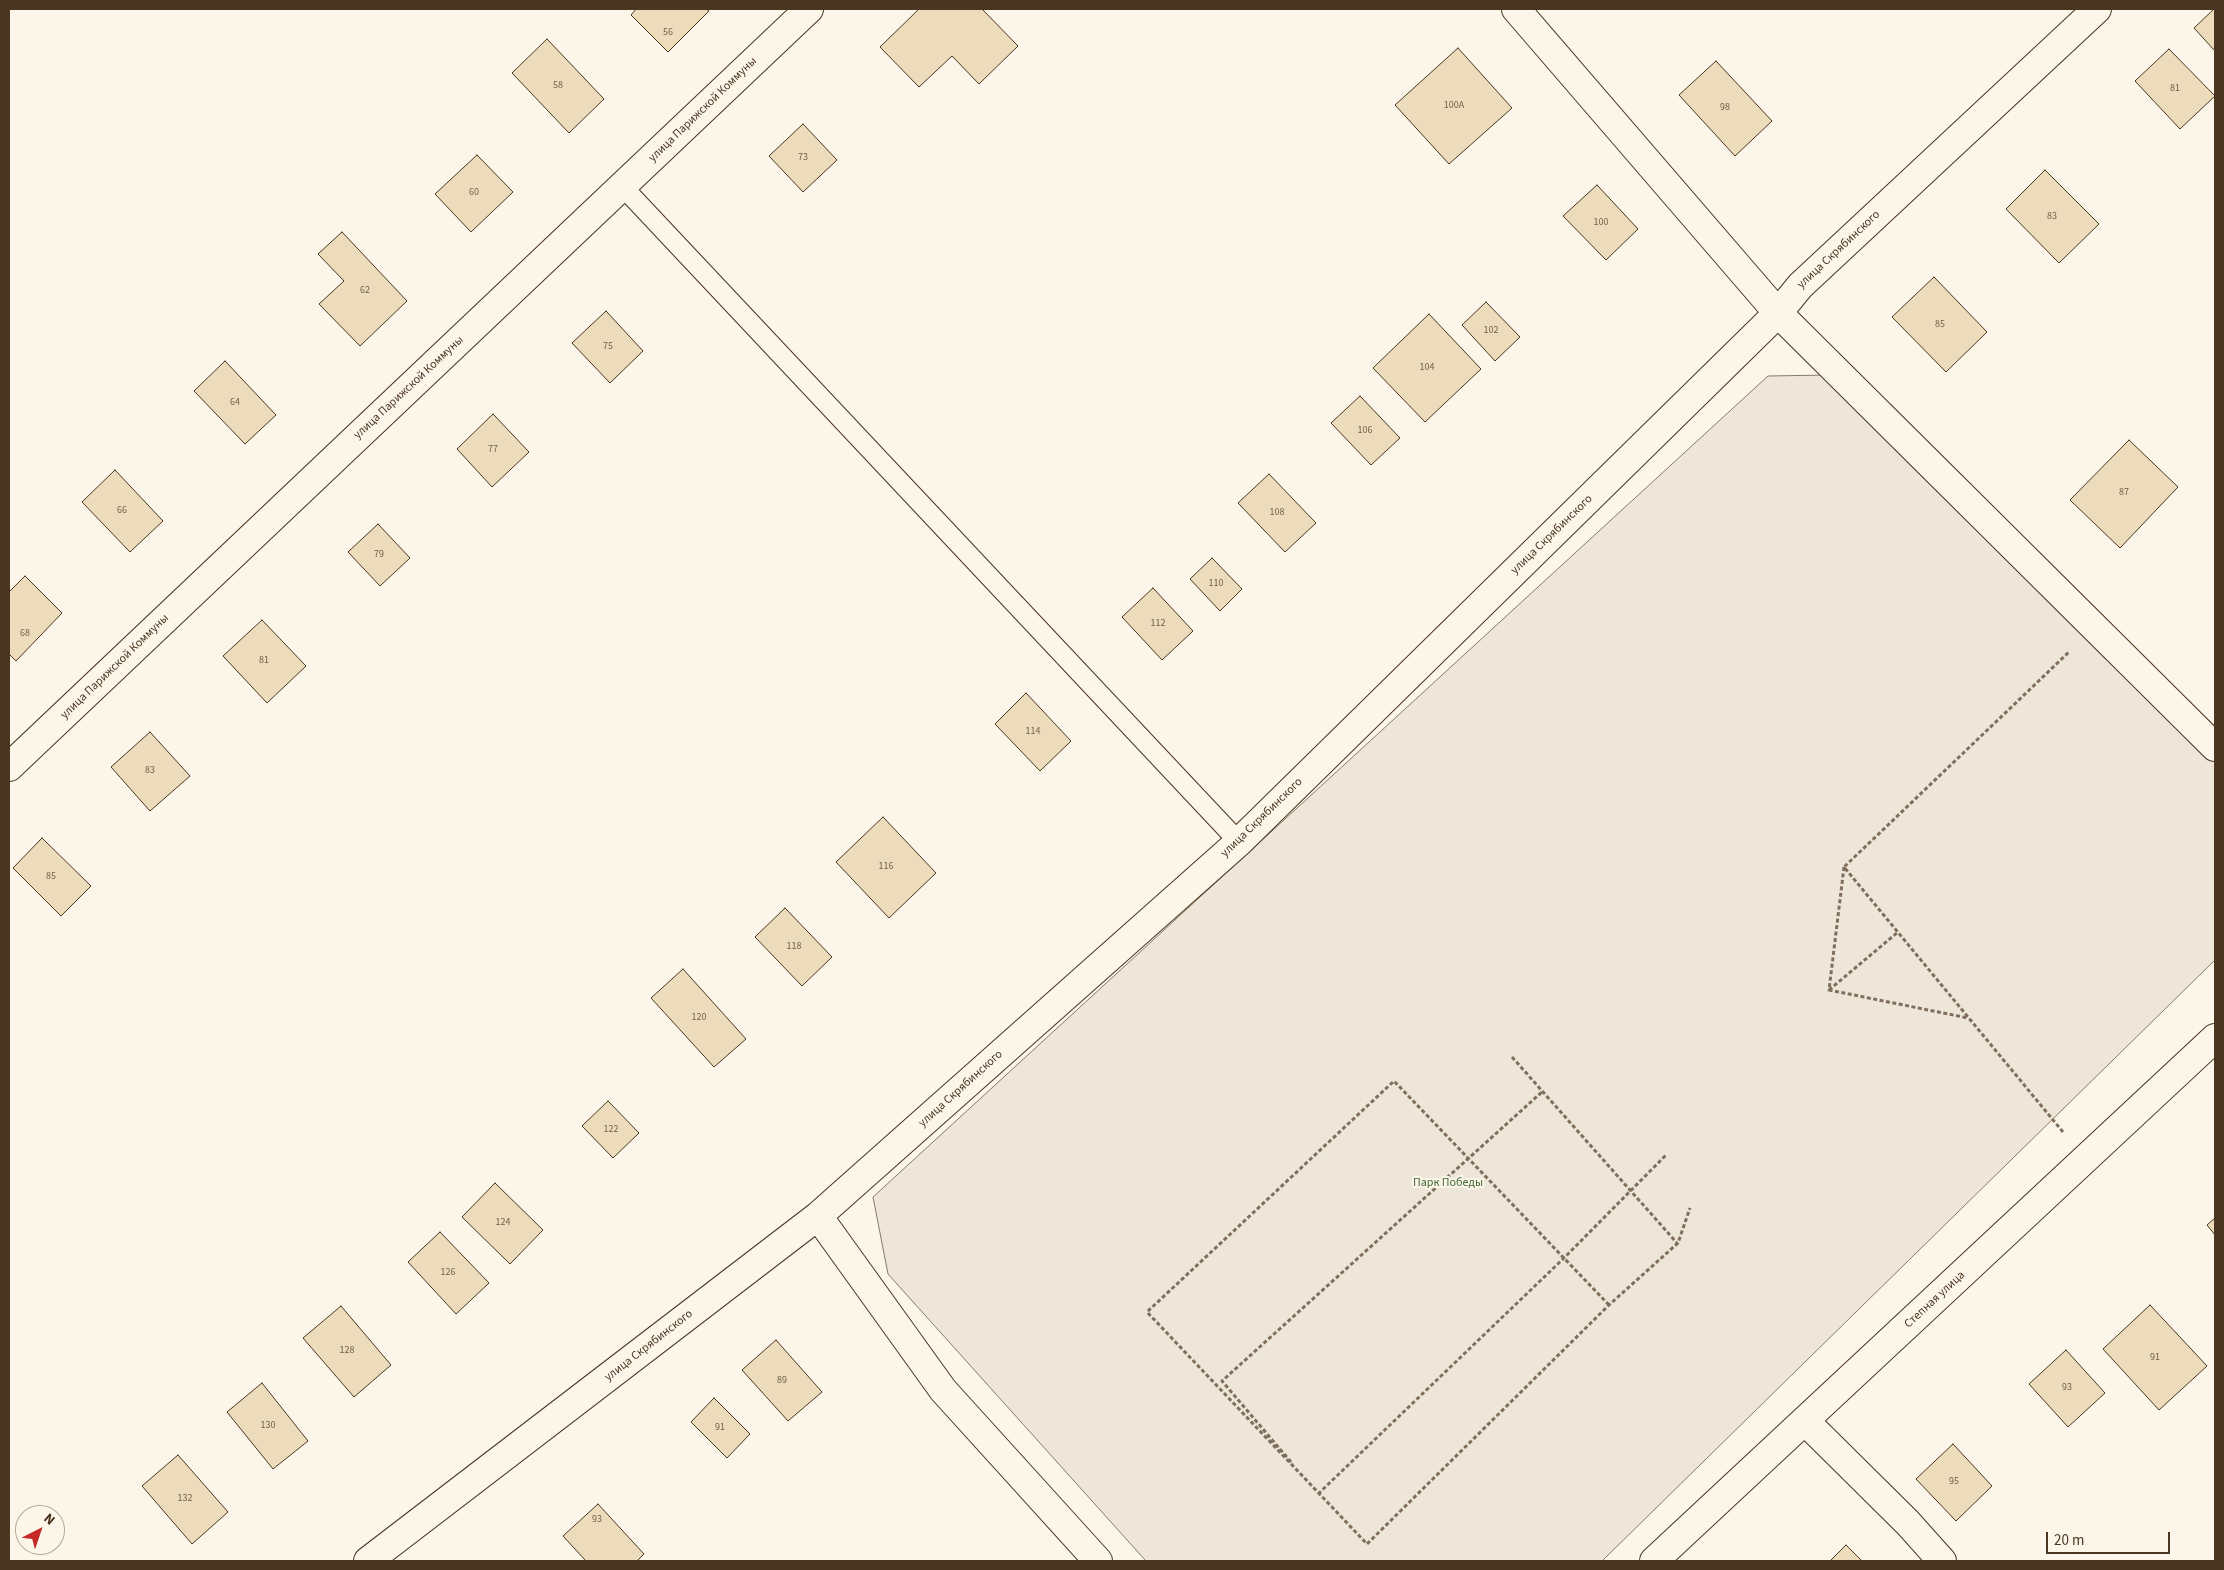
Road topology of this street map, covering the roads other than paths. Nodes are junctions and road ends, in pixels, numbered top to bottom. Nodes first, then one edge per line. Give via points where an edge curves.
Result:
1 (809, 9) edge
2 (1516, 9) edge
3 (2098, 9) edge
4 (622, 187) junction
5 (1778, 313) junction
6 (2215, 747) edge
7 (9, 767) edge
8 (1239, 842) junction
9 (2215, 1038) edge
10 (818, 1216) junction
11 (1805, 1421) junction
12 (368, 1561) edge
13 (1098, 1561) edge
14 (1654, 1561) edge
15 (1942, 1561) edge

1 - 4 street, улица Парижской Коммуны
2 - 5 street
3 - 5 street, улица Скрябинского via 1800,286
4 - 7 street, улица Парижской Коммуны
4 - 8 lane
5 - 6 street
5 - 8 street, улица Скрябинского
8 - 10 street, улица Скрябинского
9 - 11 street, Степная улица
10 - 12 street, улица Скрябинского
10 - 13 street via 944,1390
11 - 14 street, Степная улица
11 - 15 street via 1908,1522

